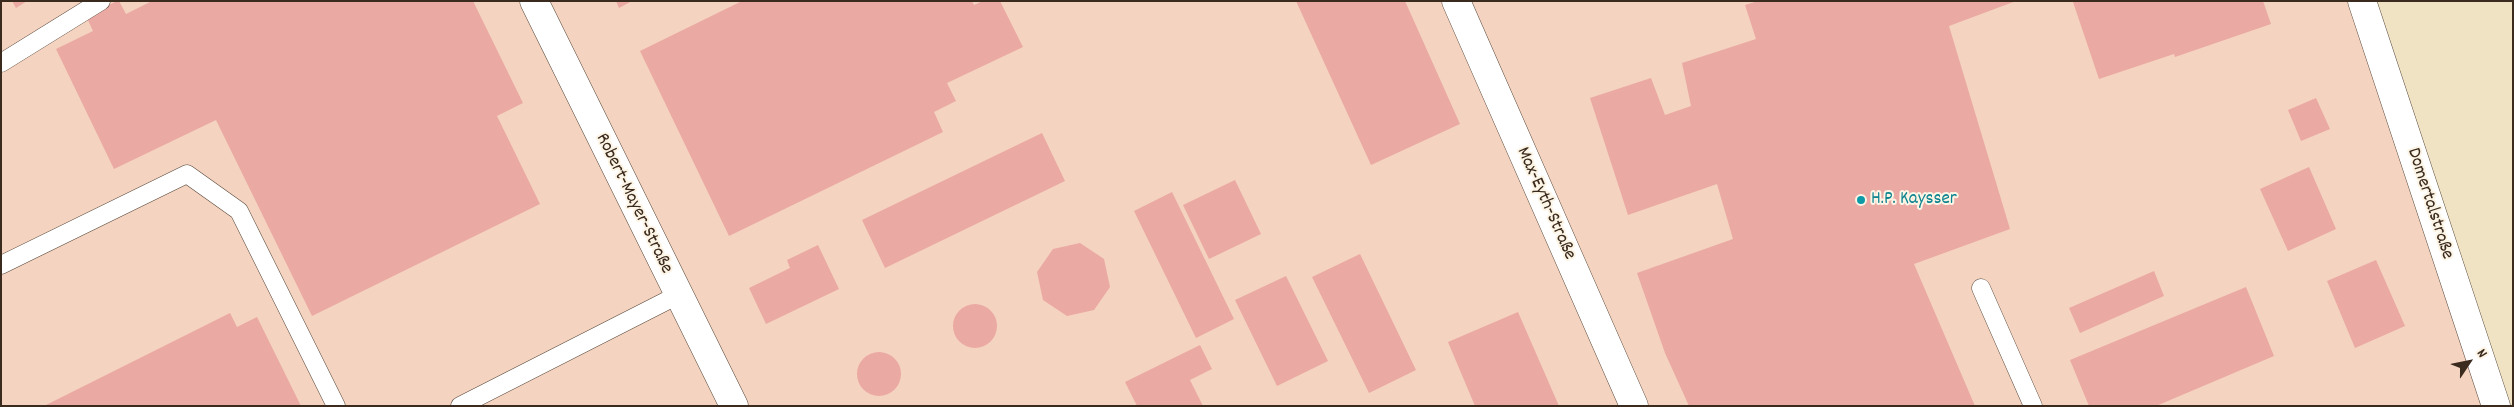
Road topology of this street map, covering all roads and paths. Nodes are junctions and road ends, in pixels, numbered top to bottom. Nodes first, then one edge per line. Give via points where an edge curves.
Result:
1 (101, 1) edge
2 (534, 1) edge
3 (1456, 1) edge
4 (2362, 1) edge
5 (1, 63) edge
6 (1, 265) edge
7 (1980, 288) dead end
8 (678, 295) junction
9 (336, 406) edge
10 (460, 406) edge
11 (734, 406) edge
12 (1634, 406) edge
13 (2033, 406) edge
14 (2496, 406) edge

1 - 5 lane
2 - 8 street, Robert-Mayer-Straße
3 - 12 street, Max-Eyth-Straße
4 - 14 street, Domertalstraße
6 - 9 lane via 188,174 239,211
7 - 13 lane
8 - 10 lane
8 - 11 street, Robert-Mayer-Straße

